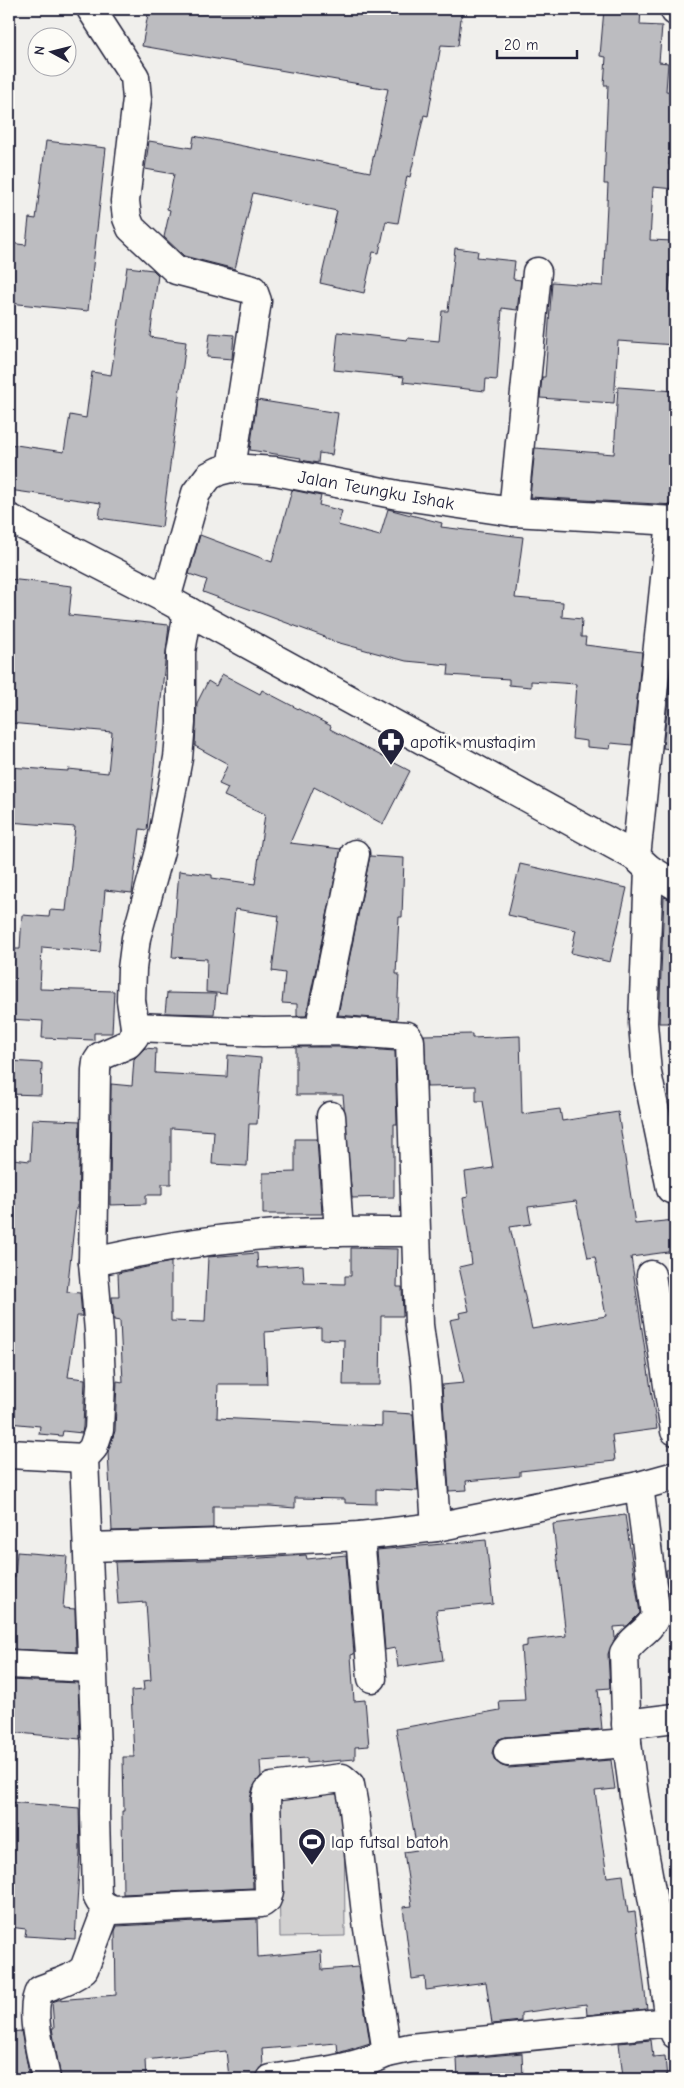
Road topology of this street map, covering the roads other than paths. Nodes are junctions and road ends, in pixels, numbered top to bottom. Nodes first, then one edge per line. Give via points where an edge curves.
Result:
1 (91, 9) edge
2 (537, 272) dead end
3 (232, 468) junction
4 (514, 512) junction
5 (9, 518) edge
6 (673, 521) edge
7 (177, 605) junction
8 (355, 854) dead end
9 (643, 863) junction
10 (675, 885) edge
11 (136, 1027) junction
12 (320, 1031) junction
13 (331, 1116) dead end
14 (671, 1189) dead end
15 (339, 1232) junction
16 (414, 1232) junction
17 (93, 1262) junction
18 (651, 1275) dead end
19 (675, 1431) edge
20 (9, 1454) edge
21 (84, 1458) junction
22 (675, 1476) edge
23 (639, 1486) junction
24 (436, 1527) junction
25 (360, 1536) junction
26 (88, 1547) junction
27 (9, 1664) edge
28 (92, 1668) junction
29 (372, 1678) dead end
30 (675, 1718) edge
31 (627, 1733) junction
32 (508, 1752) dead end
33 (107, 1908) junction
34 (673, 2028) edge
35 (387, 2053) junction
36 (46, 2079) edge
37 (271, 2079) edge

1 - 3 street via 135,77 138,99 125,202 132,228 176,270 253,290 257,301
2 - 4 street
3 - 4 street, Jalan Teungku Ishak via 274,471 398,495
3 - 7 street, Jalan Teungku Ishak via 209,476 196,493
4 - 6 street, Jalan Teungku Ishak
5 - 7 street
6 - 9 street
7 - 9 street
7 - 11 street, Jalan Teungku Ishak via 181,652 178,758 160,851 136,938 131,1000
8 - 12 street
9 - 10 street
9 - 14 street via 643,1023 648,1073
11 - 12 street
11 - 17 street via 128,1044 102,1056 97,1062
12 - 16 street via 400,1034 410,1041
13 - 15 street
15 - 16 street
15 - 17 street via 221,1239
16 - 24 street
17 - 21 street via 99,1332 99,1430 96,1441
18 - 19 street
20 - 21 street
21 - 26 street
22 - 23 street
23 - 24 street
23 - 31 street via 656,1616 624,1653
24 - 25 street
25 - 26 street
25 - 29 street
26 - 28 street
27 - 28 street
28 - 33 street via 98,1895 99,1902
30 - 31 street
31 - 32 street
31 - 34 street
33 - 35 street via 262,1903 269,1891 268,1791 272,1786 342,1778 350,1785 353,1800
33 - 36 street via 84,1969 62,1983 40,1990 37,1995 35,2017
34 - 35 street via 410,2048
35 - 37 street via 329,2070

